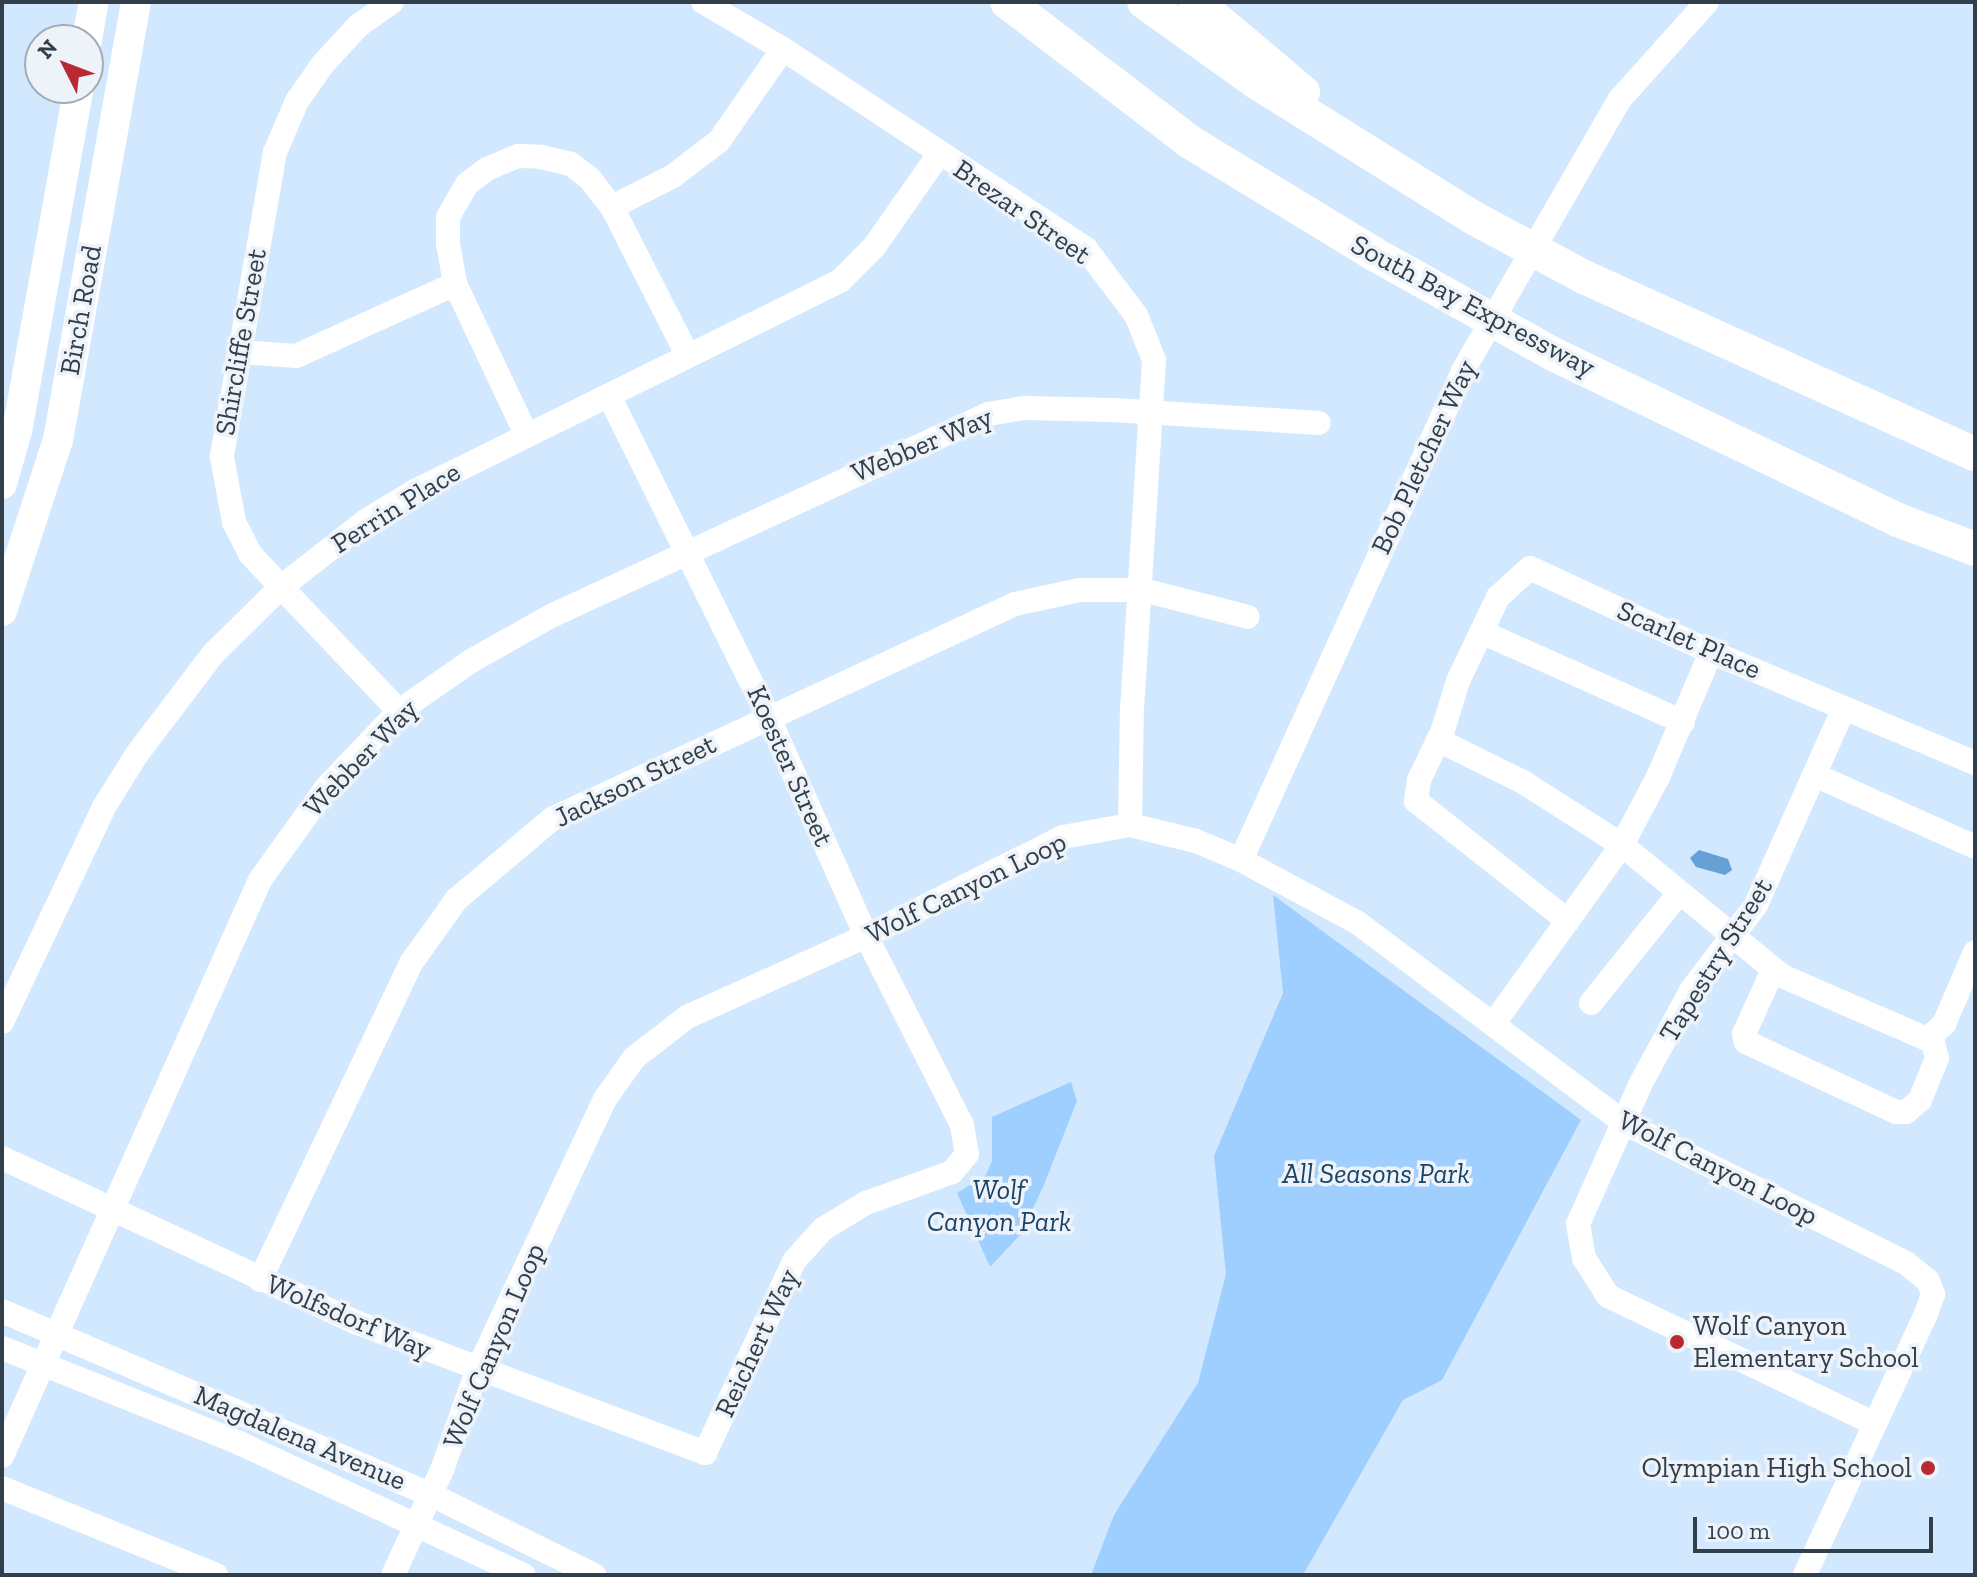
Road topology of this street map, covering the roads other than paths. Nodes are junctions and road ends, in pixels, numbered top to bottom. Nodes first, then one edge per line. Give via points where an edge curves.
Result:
1 (94, 2) edge
2 (136, 2) edge
3 (392, 2) edge
4 (703, 2) edge
5 (978, 2) edge
6 (1007, 2) edge
7 (1144, 2) edge
8 (1196, 2) edge
9 (1707, 2) edge
10 (90, 24) edge
11 (783, 49) junction
12 (1128, 99) junction
13 (76, 104) edge
14 (939, 154) junction
15 (1398, 172) junction
16 (612, 207) junction
17 (455, 284) junction
18 (241, 352) junction
19 (688, 356) junction
20 (609, 396) junction
21 (1153, 411) junction
22 (1319, 423) dead end
23 (526, 434) junction
24 (1975, 454) edge
25 (2, 484) edge
26 (1975, 549) edge
27 (689, 552) junction
28 (280, 588) junction
29 (1143, 590) junction
30 (2, 611) edge
31 (1248, 617) dead end
32 (1484, 633) junction
33 (1711, 652) junction
34 (1844, 708) junction
35 (399, 711) junction
36 (768, 716) junction
37 (1683, 722) junction
38 (1438, 740) junction
39 (1975, 763) edge
40 (1817, 776) junction
41 (1130, 825) junction
42 (1622, 845) junction
43 (1975, 847) edge
44 (1241, 860) junction
45 (1679, 893) junction
46 (1568, 921) junction
47 (866, 936) junction
48 (1736, 936) junction
49 (1975, 952) edge
50 (1773, 970) junction
51 (1591, 1003) dead end
52 (2, 1022) edge
53 (1494, 1023) junction
54 (1931, 1036) junction
55 (1624, 1123) junction
56 (966, 1137) joint
57 (2, 1158) edge
58 (114, 1206) junction
59 (260, 1280) junction
60 (2, 1311) edge
61 (55, 1336) junction
62 (2, 1348) edge
63 (43, 1364) junction
64 (477, 1371) junction
65 (1873, 1423) junction
66 (705, 1453) joint
67 (2, 1456) edge
68 (2, 1488) edge
69 (432, 1495) junction
70 (418, 1522) junction
71 (216, 1575) edge
72 (393, 1575) edge
73 (524, 1575) edge
74 (594, 1575) edge
75 (1805, 1575) edge

1 - 10 main road
2 - 30 main road, Birch Road via 58,440
3 - 18 street, Shircliffe Street via 338,46 287,120 267,181
4 - 11 street, Brezar Street
5 - 12 highway
6 - 12 highway, South Bay Expressway
7 - 15 highway via 1212,54
8 - 15 highway
9 - 44 street, Bob Pletcher Way via 1620,99 1464,369
11 - 14 street, Brezar Street
11 - 16 street via 719,141 673,176
12 - 26 highway, South Bay Expressway via 1312,218 1553,354 1898,520
13 - 25 main road, Birch Road via 17,431
14 - 19 street, Perrin Place via 874,247 840,281
14 - 21 street, Brezar Street via 1086,249 1125,295 1154,360
15 - 24 highway via 1584,277
16 - 17 street via 571,164 518,156 487,169 467,184 448,217
16 - 19 street
17 - 18 street via 296,356
17 - 23 street
18 - 28 street, Shircliffe Street via 225,422 225,489 250,554
19 - 20 street, Perrin Place
20 - 23 street, Perrin Place
20 - 27 street, Koester Street
21 - 22 street, Webber Way
21 - 27 street, Webber Way via 1024,408 989,414
21 - 29 street, Brezar Street
23 - 28 street, Perrin Place via 367,520
27 - 35 street, Webber Way via 492,648
27 - 36 street, Koester Street
28 - 35 street, Shircliffe Street
28 - 52 street, Perrin Place via 213,654 137,754 104,807
29 - 31 street, Jackson Street
29 - 36 street, Jackson Street via 1080,590 1015,604
29 - 41 street, Brezar Street via 1132,707
32 - 33 street, Scarlet Place via 1498,597 1530,568
32 - 37 street
32 - 38 street, Scarlet Place via 1458,681
33 - 34 street, Scarlet Place
33 - 37 street
34 - 39 street, Scarlet Place
34 - 40 street, Tapestry Street
35 - 58 street, Webber Way via 343,768 273,856
36 - 47 street, Koester Street
36 - 59 street, Jackson Street via 552,819 457,899 411,963
37 - 42 street
38 - 42 street via 1523,782
38 - 46 street, Scarlet Place via 1419,780 1416,801
40 - 43 street
40 - 48 street, Tapestry Street
41 - 44 street, Wolf Canyon Loop via 1196,841
41 - 47 street, Wolf Canyon Loop via 1063,837
42 - 45 street
42 - 46 street
44 - 53 street, Wolf Canyon Loop via 1358,923
45 - 48 street
45 - 51 street
46 - 53 street
47 - 56 street, Koester Street
47 - 64 street, Wolf Canyon Loop via 687,1017 634,1058 605,1099
48 - 50 street
48 - 55 street, Tapestry Street via 1692,989
49 - 54 street via 1944,1024
50 - 54 street via 1927,1039
50 - 54 street via 1744,1034 1746,1042 1896,1112 1906,1112 1920,1100 1937,1058
53 - 55 street, Wolf Canyon Loop
55 - 65 street, Tapestry Street via 1578,1224 1584,1258 1608,1296
55 - 65 street, Wolf Canyon Loop via 1906,1263 1928,1281 1933,1294 1926,1314
56 - 66 street, Reichert Way via 967,1154 952,1172 866,1203 823,1229 794,1261
57 - 58 street, Wolfsdorf Way
58 - 59 street, Wolfsdorf Way
58 - 61 street, Webber Way
59 - 64 street, Wolfsdorf Way
60 - 61 street, Magdalena Avenue
61 - 63 street, Webber Way
61 - 69 street, Magdalena Avenue
62 - 63 street, Magdalena Avenue
63 - 67 street, Webber Way
63 - 70 street, Magdalena Avenue
64 - 66 street, Wolfsdorf Way
64 - 69 street, Wolf Canyon Loop
65 - 75 street, Wolf Canyon Loop
68 - 71 street
69 - 70 street, Wolf Canyon Loop
69 - 74 street, Magdalena Avenue
70 - 72 street, Wolf Canyon Loop
70 - 73 street, Magdalena Avenue

